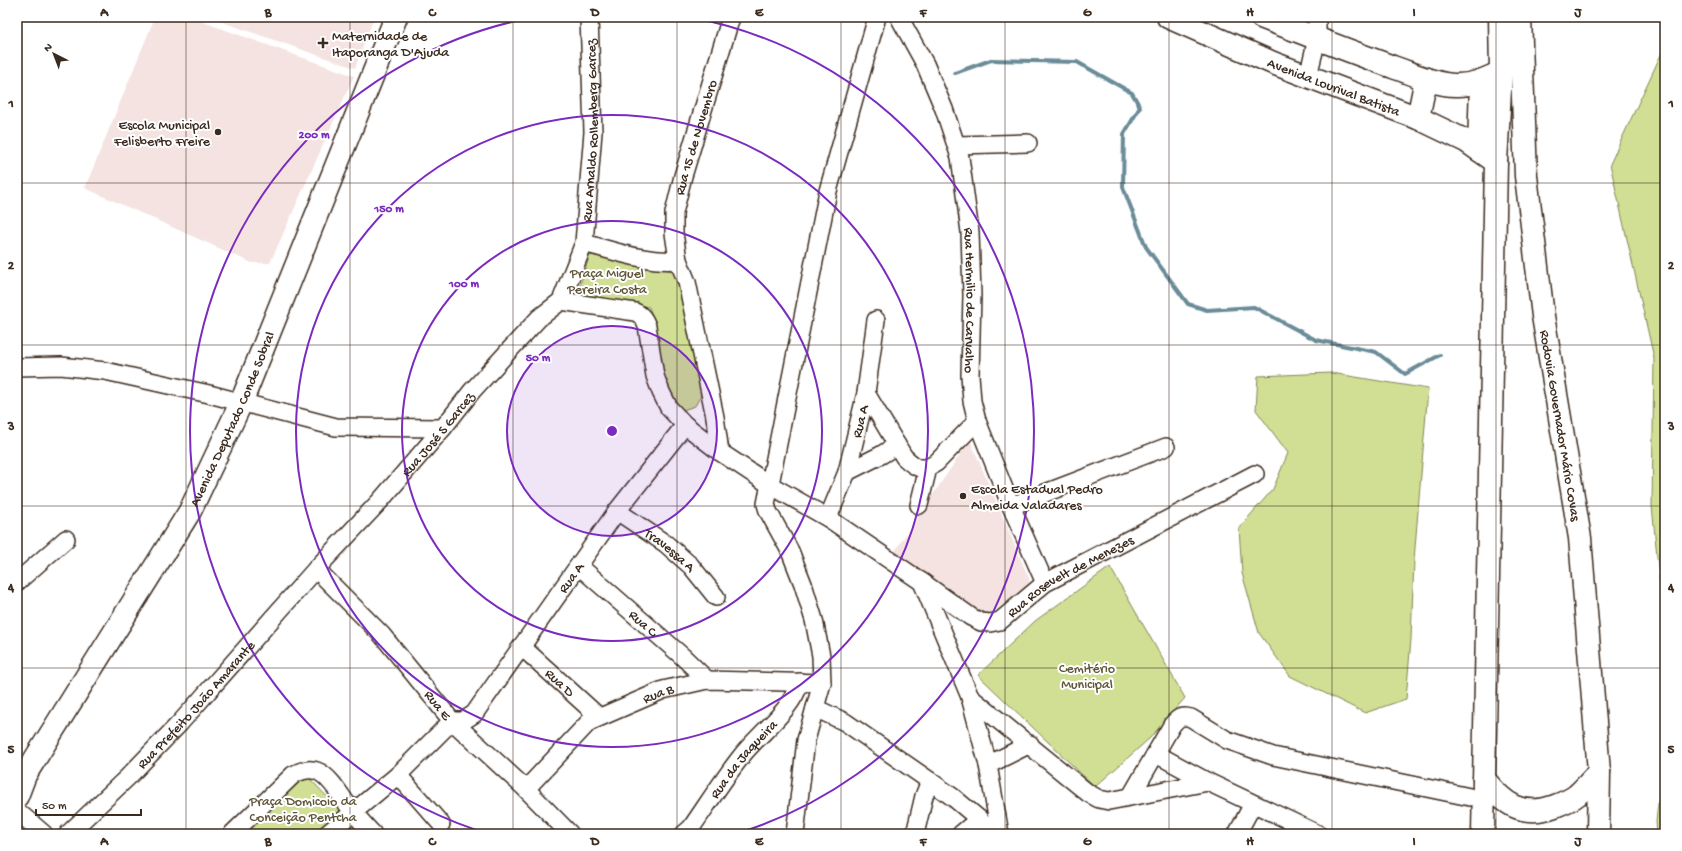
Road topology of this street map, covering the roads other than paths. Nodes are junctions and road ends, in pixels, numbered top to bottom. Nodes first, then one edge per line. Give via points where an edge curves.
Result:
1 (396, 17) edge
2 (589, 17) edge
3 (731, 17) edge
4 (877, 17) edge
5 (899, 17) edge
6 (1168, 17) edge
7 (1261, 17) edge
8 (1317, 17) edge
9 (1500, 17) edge
10 (1520, 17) edge
11 (1317, 39) junction
12 (1501, 72) junction
13 (1308, 76) junction
14 (1426, 79) junction
15 (1481, 82) junction
16 (1418, 118) junction
17 (1028, 144) dead end
18 (956, 145) junction
19 (1487, 156) junction
20 (584, 243) junction
21 (678, 260) junction
22 (561, 301) junction
23 (876, 320) dead end
24 (17, 367) edge
25 (866, 393) junction
26 (241, 403) junction
27 (976, 421) junction
28 (685, 425) junction
29 (443, 428) junction
30 (897, 445) junction
31 (1166, 446) dead end
32 (720, 452) junction
33 (928, 468) junction
34 (847, 472) junction
35 (1255, 474) dead end
36 (770, 485) junction
37 (919, 506) dead end
38 (1011, 506) junction
39 (617, 511) junction
40 (828, 518) junction
41 (66, 539) dead end
42 (579, 566) junction
43 (316, 569) junction
44 (17, 582) edge
45 (922, 582) junction
46 (1045, 583) junction
47 (716, 597) dead end
48 (522, 647) junction
49 (707, 680) junction
50 (800, 682) junction
51 (822, 683) junction
52 (970, 697) junction
53 (815, 708) junction
54 (600, 717) junction
55 (452, 721) junction
56 (1030, 744) junction
57 (1156, 754) junction
58 (988, 765) junction
59 (1599, 772) junction
60 (398, 775) junction
61 (1484, 779) junction
62 (930, 781) junction
63 (1208, 782) junction
64 (526, 789) junction
65 (17, 796) edge
66 (1131, 796) junction
67 (1470, 797) dead end
68 (1253, 804) junction
69 (17, 811) edge
70 (353, 813) junction
71 (979, 819) junction
72 (441, 824) dead end
73 (44, 834) edge
74 (68, 834) edge
75 (232, 834) edge
76 (327, 834) edge
77 (373, 834) edge
78 (570, 834) edge
79 (684, 834) edge
80 (795, 834) edge
81 (915, 834) edge
82 (962, 834) edge
83 (992, 834) edge
84 (1000, 834) edge
85 (1237, 834) edge
86 (1318, 834) edge
87 (1483, 834) edge
88 (1598, 834) edge

1 - 26 main road, Avenida Deputado Conde Sobral
2 - 20 street, Rua Arnaldo Rollemberg Garcez via 593,132
3 - 21 street, Rua 15 de Novembro via 674,213
4 - 36 street via 828,191
5 - 18 street, Rua Hermilio de Carvalho via 925,64
6 - 13 main road, Avenida Lourival Batista
7 - 11 main road
8 - 11 street
9 - 12 main road
10 - 59 main road, Rodovia Governador Mário Covas via 1526,176 1543,316 1580,538
11 - 13 street
11 - 14 main road
12 - 15 main road
12 - 19 main road
13 - 16 main road, Avenida Lourival Batista
14 - 15 main road via 1453,85
14 - 16 main road
15 - 19 main road
16 - 19 main road, Avenida Lourival Batista via 1466,141
17 - 18 street
18 - 27 street, Rua Hermilio de Carvalho via 960,157 970,232 970,375
19 - 61 main road
20 - 21 street via 637,257
20 - 22 street
21 - 32 street via 687,282
22 - 28 street via 640,314 647,326 655,376 661,392 669,408
22 - 29 street, Rua José S Garcez via 539,318 472,391
23 - 25 street, Rua A
24 - 26 street via 61,366 105,371
25 - 30 street
25 - 34 street, Rua A
26 - 29 street via 336,427
26 - 65 main road, Avenida Deputado Conde Sobral via 190,511 25,775
27 - 33 street via 936,463
27 - 38 street, Rua Hermilio de Carvalho
28 - 32 street
28 - 39 street, Rua A
29 - 43 street, Rua José S Garcez via 380,501
30 - 33 street via 912,464
30 - 34 street
31 - 38 street
32 - 36 street, Rua Rosevelt de Menezes
33 - 37 street
34 - 40 street, Rua A
35 - 46 street, Rua Rosevelt de Menezes
36 - 40 street, Rua Rosevelt de Menezes
36 - 51 street via 766,504 790,551 805,591 821,656
38 - 46 street, Rua Hermilio de Carvalho
39 - 42 street, Rua A
39 - 47 street, Travessa A via 666,544 691,566
40 - 45 street, Rua Rosevelt de Menezes
41 - 44 street
42 - 48 street, Rua A
42 - 49 street, Rua C
43 - 55 street, Rua E via 382,635
43 - 74 street, Rua Prefeito João Amarante via 180,723 128,778
45 - 46 street, Rua Rosevelt de Menezes via 971,617 990,623 1000,621
45 - 52 street
48 - 54 street, Rua D
48 - 55 street, Rua A via 474,714 463,721
49 - 50 street, Rua B
49 - 54 street, Rua B via 664,690
50 - 51 street, Rua B
50 - 79 street, Rua da Jaqueira via 786,708 741,757 691,828
51 - 53 street
52 - 56 street
52 - 58 street
53 - 62 street via 846,722
53 - 80 street via 802,765
54 - 64 street, Rua B via 589,722
55 - 60 street
55 - 64 street, Rua E
56 - 58 street
56 - 66 street via 1088,793 1099,799 1109,801
57 - 63 street
57 - 66 street
57 - 67 street via 1172,725 1180,717 1185,716 1227,740 1274,756
58 - 84 street
59 - 61 main road via 1577,795 1542,811 1517,808 1494,791
59 - 88 main road, Rodovia Governador Mário Covas
60 - 70 street
60 - 72 street
61 - 87 main road
62 - 71 street
62 - 81 street
63 - 66 street
63 - 68 street
64 - 78 street, Rua E
68 - 85 street
68 - 86 street
69 - 73 street
70 - 75 street via 324,775 316,771 299,771
70 - 76 street
70 - 77 street
71 - 82 street
71 - 83 street

